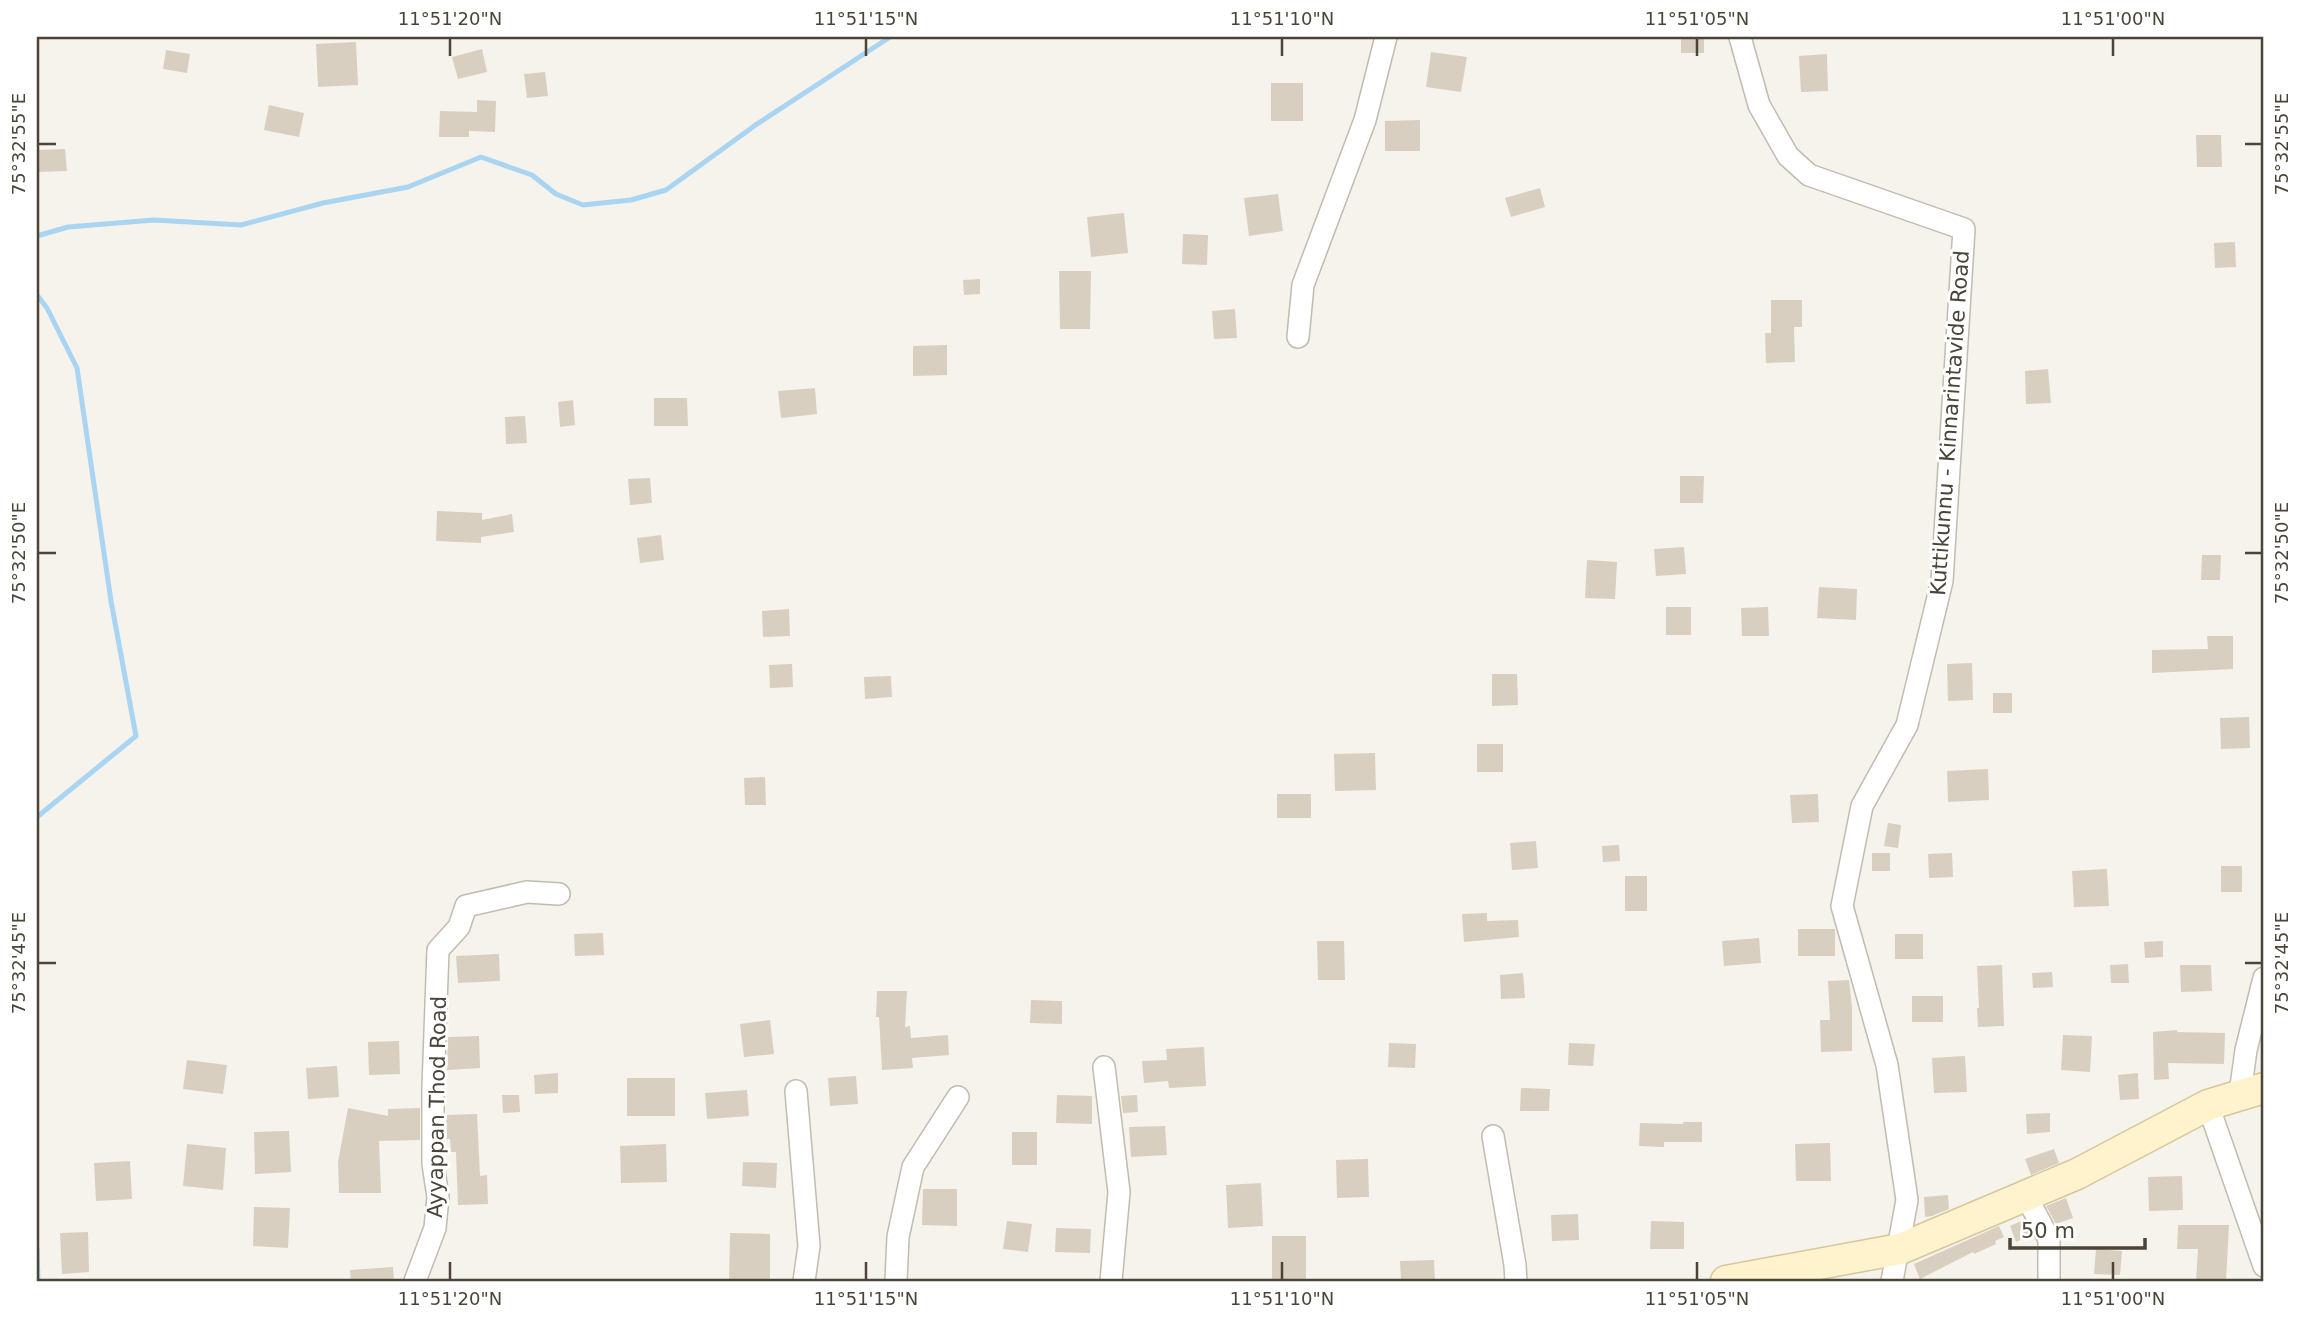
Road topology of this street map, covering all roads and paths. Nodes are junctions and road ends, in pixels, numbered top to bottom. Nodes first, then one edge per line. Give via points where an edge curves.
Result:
1 (1386, 37) edge
2 (1740, 37) edge
3 (1298, 337) dead end
4 (559, 894) dead end
5 (2264, 978) edge
6 (1104, 1067) dead end
7 (796, 1090) dead end
8 (2252, 1091) edge
9 (958, 1097) dead end
10 (2208, 1105) junction
11 (1493, 1136) dead end
12 (2026, 1196) junction
13 (1900, 1249) junction
14 (2264, 1266) edge
15 (415, 1281) edge
16 (804, 1281) edge
17 (896, 1281) edge
18 (1111, 1281) edge
19 (1516, 1281) edge
20 (1726, 1281) edge
21 (1892, 1281) edge
22 (2049, 1281) edge

1 - 3 street via 1365,120 1303,285
2 - 13 street, Kuttikunnu - Kinnarintavide Road via 1759,106 1788,156 1809,175 1964,229 1942,581 1907,725 1862,806 1842,906 1887,1065 1908,1200
4 - 15 street, Ayyappan Thod Road via 527,892 466,906 459,927 438,950 433,1164 438,1197 435,1228
5 - 8 street via 2246,1049
6 - 18 street via 1119,1192
7 - 16 street via 809,1246
8 - 10 main road
9 - 17 street via 913,1167 898,1237
10 - 12 main road
10 - 14 street
11 - 19 street
12 - 13 main road
12 - 22 street via 2049,1238
13 - 20 main road
13 - 21 street

